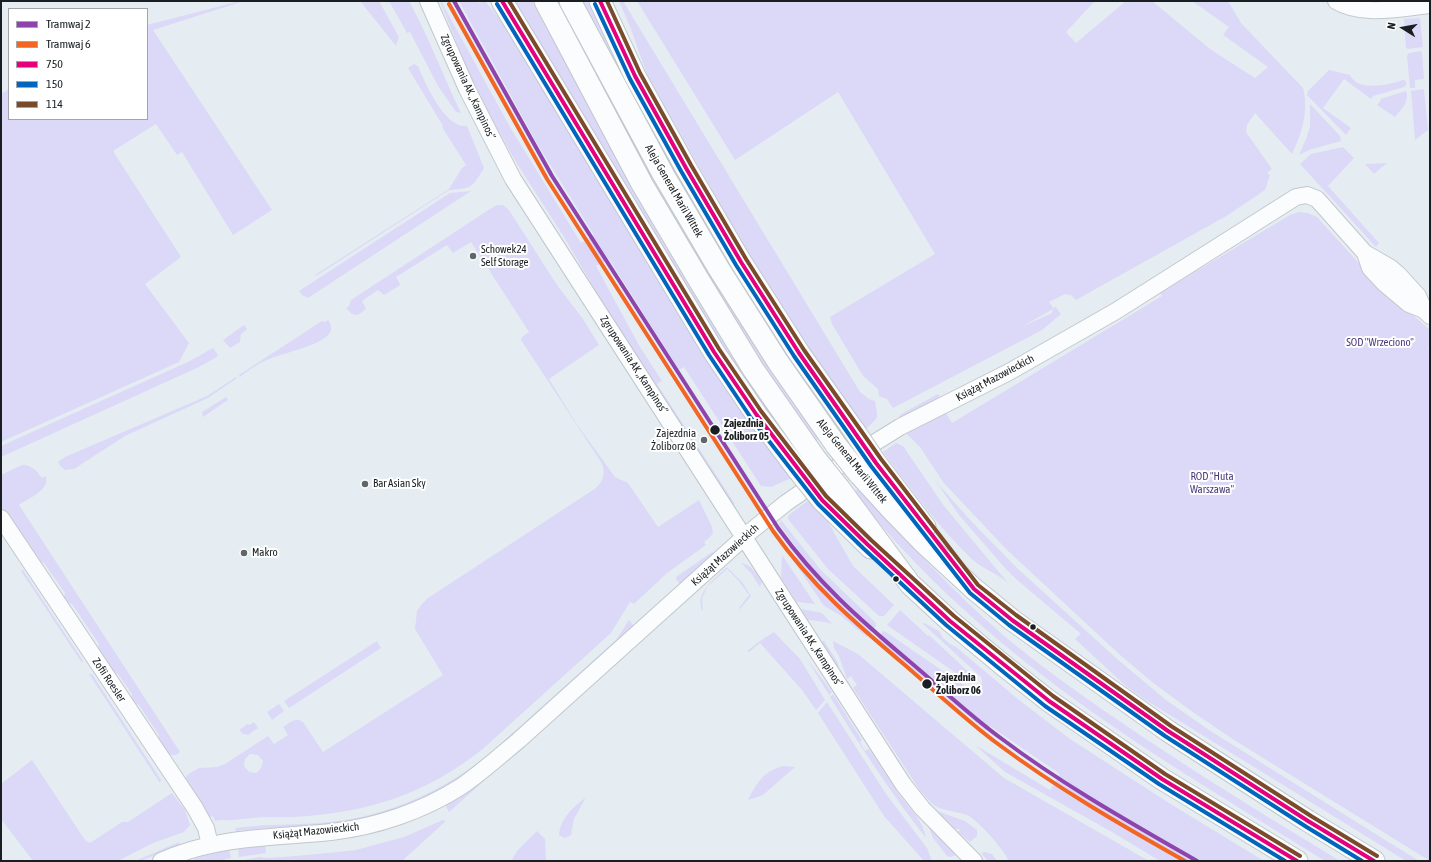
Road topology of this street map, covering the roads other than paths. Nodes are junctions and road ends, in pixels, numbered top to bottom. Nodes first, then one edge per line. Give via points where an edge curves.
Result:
1 (502, 1) edge
2 (544, 1) edge
3 (570, 1) edge
4 (600, 1) edge
5 (1336, 1) edge
6 (430, 5) edge
7 (1430, 5) edge
8 (1427, 313) edge
9 (868, 468) junction
10 (1, 518) edge
11 (744, 537) junction
12 (910, 584) junction
13 (210, 845) junction
14 (161, 861) edge
15 (974, 861) edge
16 (1297, 861) edge
17 (1374, 861) edge

1 - 12 main road, bridge via 604,166 714,352 756,414 822,500
2 - 12 main road, Aleja Generał Marii Wittek, bridge via 642,184 753,369 815,458
3 - 9 main road, Aleja Generał Marii Wittek, bridge via 663,174 778,362 836,445
4 - 9 main road, bridge via 635,76 690,175 741,262 854,432
5 - 7 street via 1351,8 1367,10
6 - 11 street, Zgrupowania AK „Kampinos” via 467,89 513,179
8 - 11 street, Książąt Mazowieckich via 1421,300 1398,274 1366,253 1317,200 1307,195 1296,197 1044,352 900,427 864,449 786,503
9 - 17 main road, Aleja Generał Marii Wittek via 892,510 923,542 1012,620 1168,731
10 - 13 street, Zofii Roesler via 195,808 206,828
11 - 13 street, Książąt Mazowieckich via 519,740 461,786 417,809 371,824 331,832 247,838
11 - 15 street, Zgrupowania AK „Kampinos” via 903,784 922,808
12 - 16 main road, Aleja Generał Marii Wittek via 950,621 1048,701 1162,778
13 - 14 street, Książąt Mazowieckich

